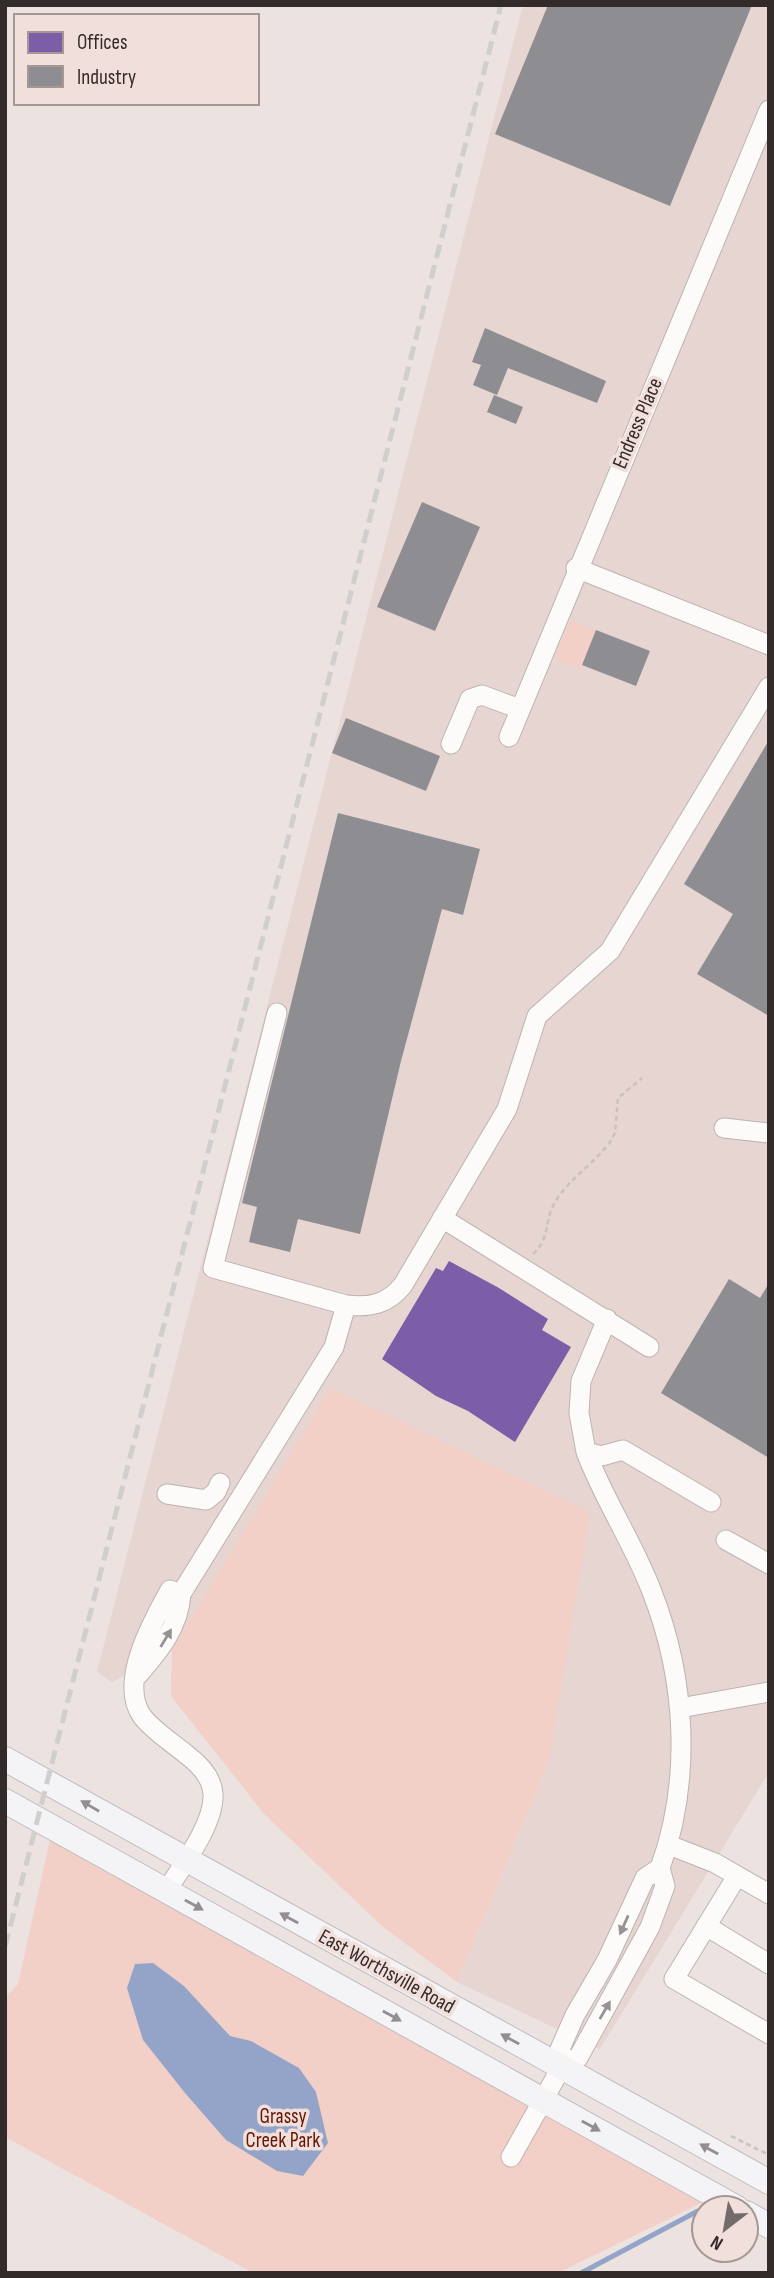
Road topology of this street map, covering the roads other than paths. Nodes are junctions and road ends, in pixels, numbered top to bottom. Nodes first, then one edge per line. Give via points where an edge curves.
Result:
1 (769, 110) edge
2 (576, 568) junction
3 (769, 645) edge
4 (769, 687) edge
5 (520, 709) junction
6 (509, 737) dead end
7 (451, 744) dead end
8 (277, 1013) dead end
9 (724, 1128) dead end
10 (769, 1133) edge
11 (442, 1218) junction
12 (346, 1305) junction
13 (607, 1319) junction
14 (649, 1347) dead end
15 (586, 1452) junction
16 (220, 1483) dead end
17 (167, 1494) dead end
18 (711, 1502) dead end
19 (726, 1540) dead end
20 (769, 1564) edge
21 (769, 1692) edge
22 (680, 1708) junction
23 (5, 1759) edge
24 (5, 1801) edge
25 (669, 1845) junction
26 (185, 1861) junction
27 (737, 1876) junction
28 (167, 1891) junction
29 (769, 1894) edge
30 (706, 1926) junction
31 (769, 1964) edge
32 (769, 2034) edge
33 (563, 2064) junction
34 (543, 2100) junction
35 (511, 2157) dead end
36 (769, 2182) edge
37 (712, 2194) edge

1 - 2 street, Endress Place
2 - 3 street
2 - 5 street, Endress Place
4 - 11 street via 610,951 537,1016 513,1096
5 - 6 street, Endress Place
5 - 7 street via 482,695 470,699
8 - 12 street via 213,1268
9 - 10 street
11 - 12 street via 395,1295 384,1303
11 - 13 street
12 - 26 street via 334,1347 175,1592 180,1616 138,1675 135,1696 142,1716 196,1762 213,1792 212,1808
13 - 14 street
13 - 15 street via 581,1381 579,1413
15 - 18 street via 601,1456 623,1450
15 - 22 street via 652,1591
16 - 17 street via 206,1500
19 - 20 street
21 - 22 street
22 - 25 street via 680,1768
26 -> 23 main road, East Worthsville Road
24 - 28 main road, East Worthsville Road
25 - 27 street
25 - 33 street via 660,1868 665,1886 636,1957 578,2059
26 - 28 street
33 -> 26 main road, East Worthsville Road
27 - 29 street
27 - 30 street
28 -> 34 main road, East Worthsville Road
30 - 31 street
30 - 32 street via 674,1979
33 - 34 street
36 -> 33 main road, East Worthsville Road
34 - 35 street
34 -> 37 main road, East Worthsville Road

